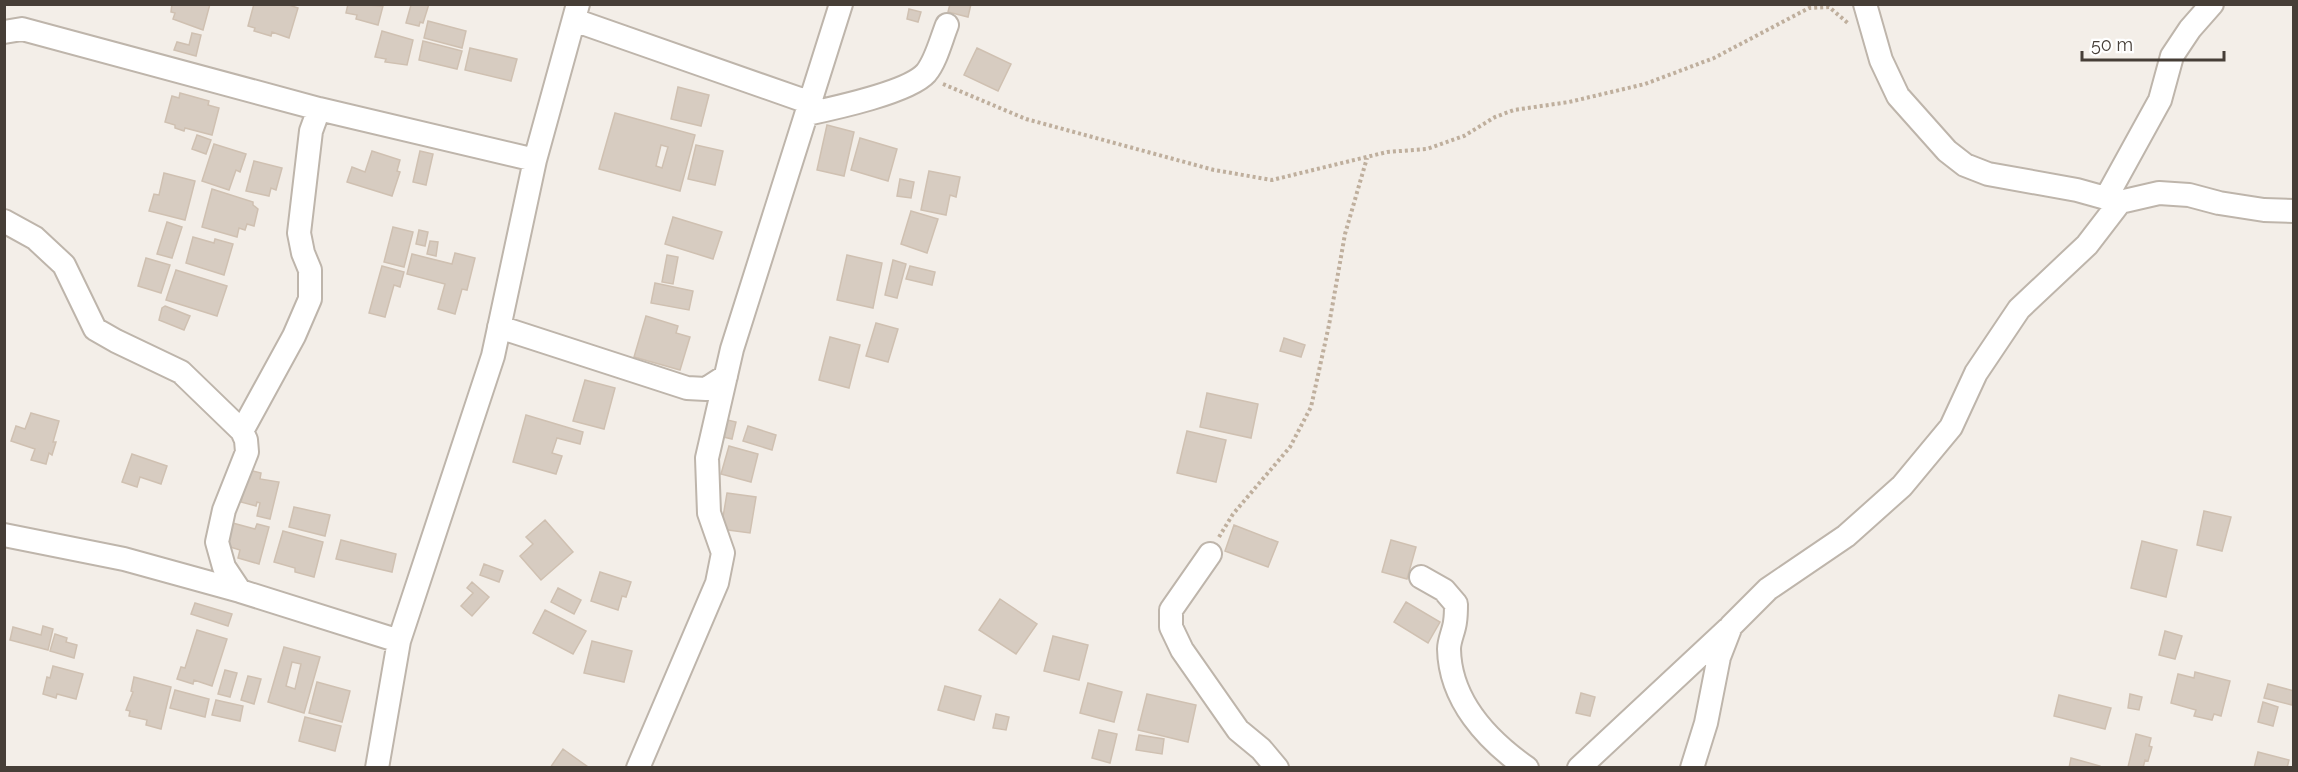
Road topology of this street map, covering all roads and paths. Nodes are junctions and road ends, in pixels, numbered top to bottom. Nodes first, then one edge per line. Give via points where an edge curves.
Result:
1 (842, 4) edge
2 (1865, 4) edge
3 (2212, 4) edge
4 (577, 9) edge
5 (947, 25) dead end
6 (1856, 29) dead end
7 (4, 32) edge
8 (918, 81) junction
9 (809, 108) junction
10 (319, 109) junction
11 (1367, 157) junction
12 (535, 160) junction
13 (2113, 200) junction
14 (2294, 211) edge
15 (4, 221) edge
16 (499, 327) junction
17 (726, 376) junction
18 (242, 431) junction
19 (4, 535) edge
20 (1210, 554) joint
21 (1421, 577) dead end
22 (240, 591) junction
23 (1731, 626) junction
24 (399, 641) junction
25 (377, 768) edge
26 (638, 768) edge
27 (1277, 768) edge
28 (1527, 768) edge
29 (1579, 768) edge
30 (1692, 768) edge

1 - 9 street
2 - 13 street via 1881,60 1898,96 1947,151 1965,165 1988,174
3 - 13 street via 2172,56 2160,100
4 - 9 street
4 - 12 street
5 - 8 street via 928,70
6 - 11 path via 1829,7 1809,8 1714,58 1645,84 1514,110 1427,150
7 - 10 street via 22,29
8 - 9 street via 849,104
8 - 11 path via 945,84 1026,119 1073,133 1214,170 1272,180
9 - 17 street
10 - 12 street
10 - 18 street via 310,131 299,233 310,270 310,299
11 - 20 path via 1345,234 1311,407 1290,447 1233,514
12 - 16 street
13 - 14 street via 2179,194 2264,210
13 - 23 street via 2087,245 2019,309 1977,373 1951,426 1902,486 1846,536 1768,590
15 - 18 street via 35,238 64,265 95,329 181,372
16 - 17 street via 687,388 706,389
16 - 24 street via 493,356
17 - 26 street via 707,458 709,513 723,553 717,583
18 - 22 street via 247,452 224,510 218,542 224,567
19 - 22 street via 124,559
20 - 27 street via 1171,610 1171,627 1238,730
21 - 28 street via 1444,590 1456,604 1449,646 1450,670 1464,702 1501,750
22 - 24 street
23 - 29 street
23 - 30 street via 1719,657
24 - 25 street

